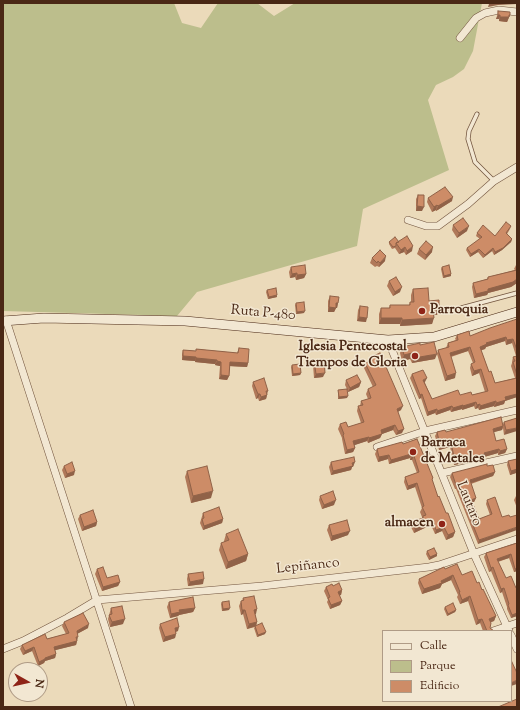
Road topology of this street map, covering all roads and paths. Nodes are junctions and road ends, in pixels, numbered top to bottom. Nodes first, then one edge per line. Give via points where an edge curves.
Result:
1 (517, 12) edge
2 (460, 38) dead end
3 (477, 114) dead end
4 (517, 167) edge
5 (494, 181) junction
6 (408, 220) dead end
7 (517, 293) edge
8 (450, 311) dead end
9 (517, 312) edge
10 (4, 320) edge
11 (388, 340) junction
12 (517, 410) edge
13 (425, 431) junction
14 (377, 447) edge
15 (517, 456) edge
16 (442, 473) junction
17 (517, 539) edge
18 (474, 554) junction
19 (97, 600) junction
20 (517, 623) edge
21 (508, 629) edge
22 (512, 637) edge
23 (3, 649) edge
24 (517, 649) edge
25 (131, 707) edge

1 - 2 street via 499,10 485,13 476,18
3 - 5 lane via 468,139 475,162
4 - 5 street
5 - 6 street via 438,226 426,226
7 - 8 lane
9 - 11 street, Ruta P-480 via 434,336
10 - 11 street, Ruta P-480 via 44,318 185,321
10 - 19 street
11 - 13 street, Lautaro
12 - 13 street
13 - 14 street
13 - 16 street, Lautaro
15 - 16 street
16 - 18 street, Lautaro
17 - 18 street, Lepiñanco
18 - 19 street, Lepiñanco via 439,565 419,568 262,586
18 - 21 street, Lautaro
19 - 23 street via 29,638
19 - 25 street
20 - 21 street
22 - 24 street

